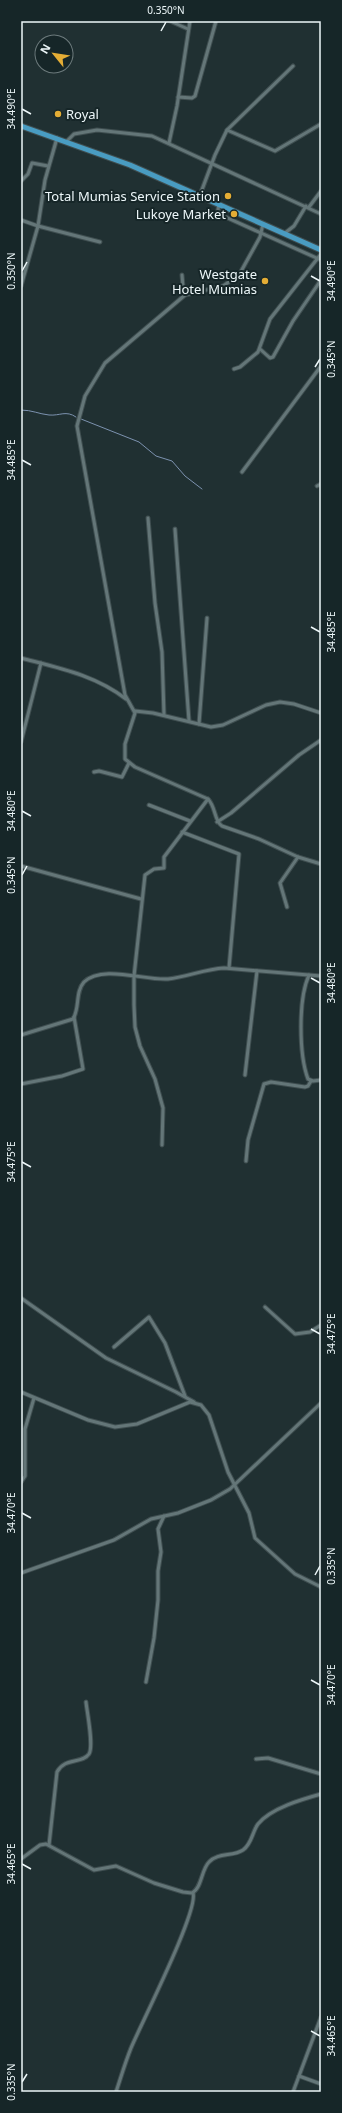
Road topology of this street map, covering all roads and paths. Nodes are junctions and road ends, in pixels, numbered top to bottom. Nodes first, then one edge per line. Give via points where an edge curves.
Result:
1 (170, 21) edge
2 (190, 21) edge
3 (216, 21) edge
4 (188, 29) junction
5 (293, 66) dead end
6 (178, 97) junction
7 (321, 124) edge
8 (21, 126) edge
9 (227, 130) junction
10 (57, 138) junction
11 (67, 141) junction
12 (169, 143) junction
13 (212, 163) junction
14 (48, 166) junction
15 (21, 181) edge
16 (321, 191) edge
17 (200, 195) junction
18 (219, 204) junction
19 (308, 207) junction
20 (244, 214) junction
21 (321, 214) edge
22 (21, 220) edge
23 (264, 223) junction
24 (240, 224) junction
25 (38, 226) junction
26 (269, 226) junction
27 (261, 233) junction
28 (284, 233) junction
29 (266, 234) junction
30 (294, 237) junction
31 (279, 240) junction
32 (100, 242) dead end
33 (308, 244) junction
34 (290, 245) junction
35 (321, 250) edge
36 (303, 251) junction
37 (321, 254) edge
38 (319, 259) edge
39 (182, 275) dead end
40 (321, 280) edge
41 (21, 286) edge
42 (188, 294) junction
43 (260, 349) junction
44 (321, 366) edge
45 (234, 369) dead end
46 (242, 472) dead end
47 (321, 484) edge
48 (317, 486) dead end
49 (148, 518) dead end
50 (175, 529) dead end
51 (207, 618) dead end
52 (21, 658) edge
53 (41, 663) junction
54 (126, 699) junction
55 (135, 711) junction
56 (321, 713) edge
57 (164, 715) junction
58 (189, 721) junction
59 (199, 724) junction
60 (321, 740) edge
61 (21, 742) edge
62 (129, 763) junction
63 (94, 772) dead end
64 (208, 799) junction
65 (149, 805) dead end
66 (190, 821) junction
67 (218, 822) junction
68 (182, 832) junction
69 (298, 857) junction
70 (321, 864) edge
71 (21, 866) edge
72 (141, 900) junction
73 (287, 907) dead end
74 (228, 968) junction
75 (257, 970) junction
76 (309, 975) junction
77 (134, 976) junction
78 (321, 976) edge
79 (74, 1017) junction
80 (21, 1035) edge
81 (245, 1075) dead end
82 (321, 1080) edge
83 (311, 1081) junction
84 (21, 1084) edge
85 (162, 1145) dead end
86 (246, 1161) dead end
87 (21, 1298) edge
88 (265, 1307) dead end
89 (321, 1325) edge
90 (114, 1347) dead end
91 (21, 1392) edge
92 (185, 1396) junction
93 (34, 1398) junction
94 (194, 1402) junction
95 (321, 1402) edge
96 (21, 1482) edge
97 (234, 1484) junction
98 (164, 1516) junction
99 (21, 1573) edge
100 (321, 1587) edge
101 (146, 1682) dead end
102 (86, 1702) dead end
103 (256, 1759) dead end
104 (321, 1774) edge
105 (321, 1794) edge
106 (50, 1845) junction
107 (21, 1859) edge
108 (194, 1892) junction
109 (321, 2017) edge
110 (299, 2076) junction
111 (321, 2084) edge
112 (116, 2092) edge
113 (293, 2092) edge

1 - 4 street
2 - 4 street
3 - 6 street via 195,96
4 - 6 street
5 - 9 street
6 - 12 street
7 - 9 street via 275,151 256,145
8 - 10 highway
9 - 13 street
10 - 11 highway
10 - 14 street
11 - 12 street via 74,134 97,130 139,134
11 - 17 highway
12 - 13 street
13 - 17 street
13 - 19 street
14 - 15 street via 32,163 28,174
14 - 25 street
16 - 19 street
17 - 18 highway
18 - 20 highway
18 - 24 street via 219,213
19 - 21 street
19 - 28 street via 294,226
20 - 23 highway
20 - 24 street
22 - 25 street
23 - 26 highway
23 - 27 street
24 - 27 street
25 - 32 street
25 - 41 street
26 - 28 highway
26 - 29 street
27 - 29 street
27 - 42 street via 239,275 223,286
28 - 30 highway
28 - 31 street
29 - 31 street
30 - 33 highway
30 - 34 street
31 - 34 street
33 - 35 highway
33 - 36 street
34 - 36 street
36 - 38 street
37 - 38 street
38 - 43 street via 270,319
39 - 42 street via 183,287
40 - 43 street via 295,317 274,357 270,358
42 - 54 street via 105,363 85,396 77,421
43 - 45 street via 240,367
44 - 46 street
47 - 48 street
49 - 57 street via 162,659
50 - 58 street
51 - 59 street
52 - 53 street
53 - 54 street via 91,678 105,684
53 - 61 street
54 - 55 street
55 - 57 street
55 - 62 street via 124,751 124,757
56 - 59 street via 280,702 223,725 211,727
57 - 58 street
58 - 59 street
60 - 67 street
62 - 63 street via 122,777
62 - 64 street via 148,774
64 - 66 street
64 - 67 street via 213,805
65 - 66 street
66 - 68 street
67 - 69 street via 224,828 259,839
68 - 72 street via 164,857 164,868 154,869 145,875
68 - 74 street via 239,854
69 - 70 street
69 - 73 street via 280,884
71 - 72 street
72 - 77 street
74 - 75 street
74 - 77 street via 167,979
75 - 76 street
75 - 81 street
76 - 78 street
76 - 83 street via 303,992 302,1038 306,1072
77 - 79 street via 110,973 88,979 80,989
77 - 85 street via 135,1027 163,1108
79 - 80 street via 68,1022
79 - 84 street via 83,1069
82 - 83 street
83 - 86 street via 307,1087 271,1082 264,1084 248,1140
87 - 92 street via 106,1358
88 - 89 street via 295,1334 310,1332
90 - 92 street via 149,1317 165,1343
91 - 93 street
92 - 94 street
93 - 94 street via 88,1420 115,1427 136,1424
93 - 96 street via 25,1429 25,1476
94 - 97 street via 209,1415
95 - 97 street
97 - 98 street via 204,1503
97 - 100 street via 248,1513 255,1538 295,1574
98 - 99 street via 151,1519 109,1542
98 - 101 street via 158,1530 161,1552 158,1600
102 - 106 street via 90,1752 87,1756 66,1762 57,1772
103 - 104 street via 268,1758
105 - 108 street via 299,1800 260,1821 243,1850 209,1861
106 - 107 street via 40,1845
106 - 108 street via 94,1870 116,1866 169,1888 188,1894
108 - 112 street via 194,1902 188,1920 129,2053
109 - 110 street
110 - 111 street
110 - 113 street

